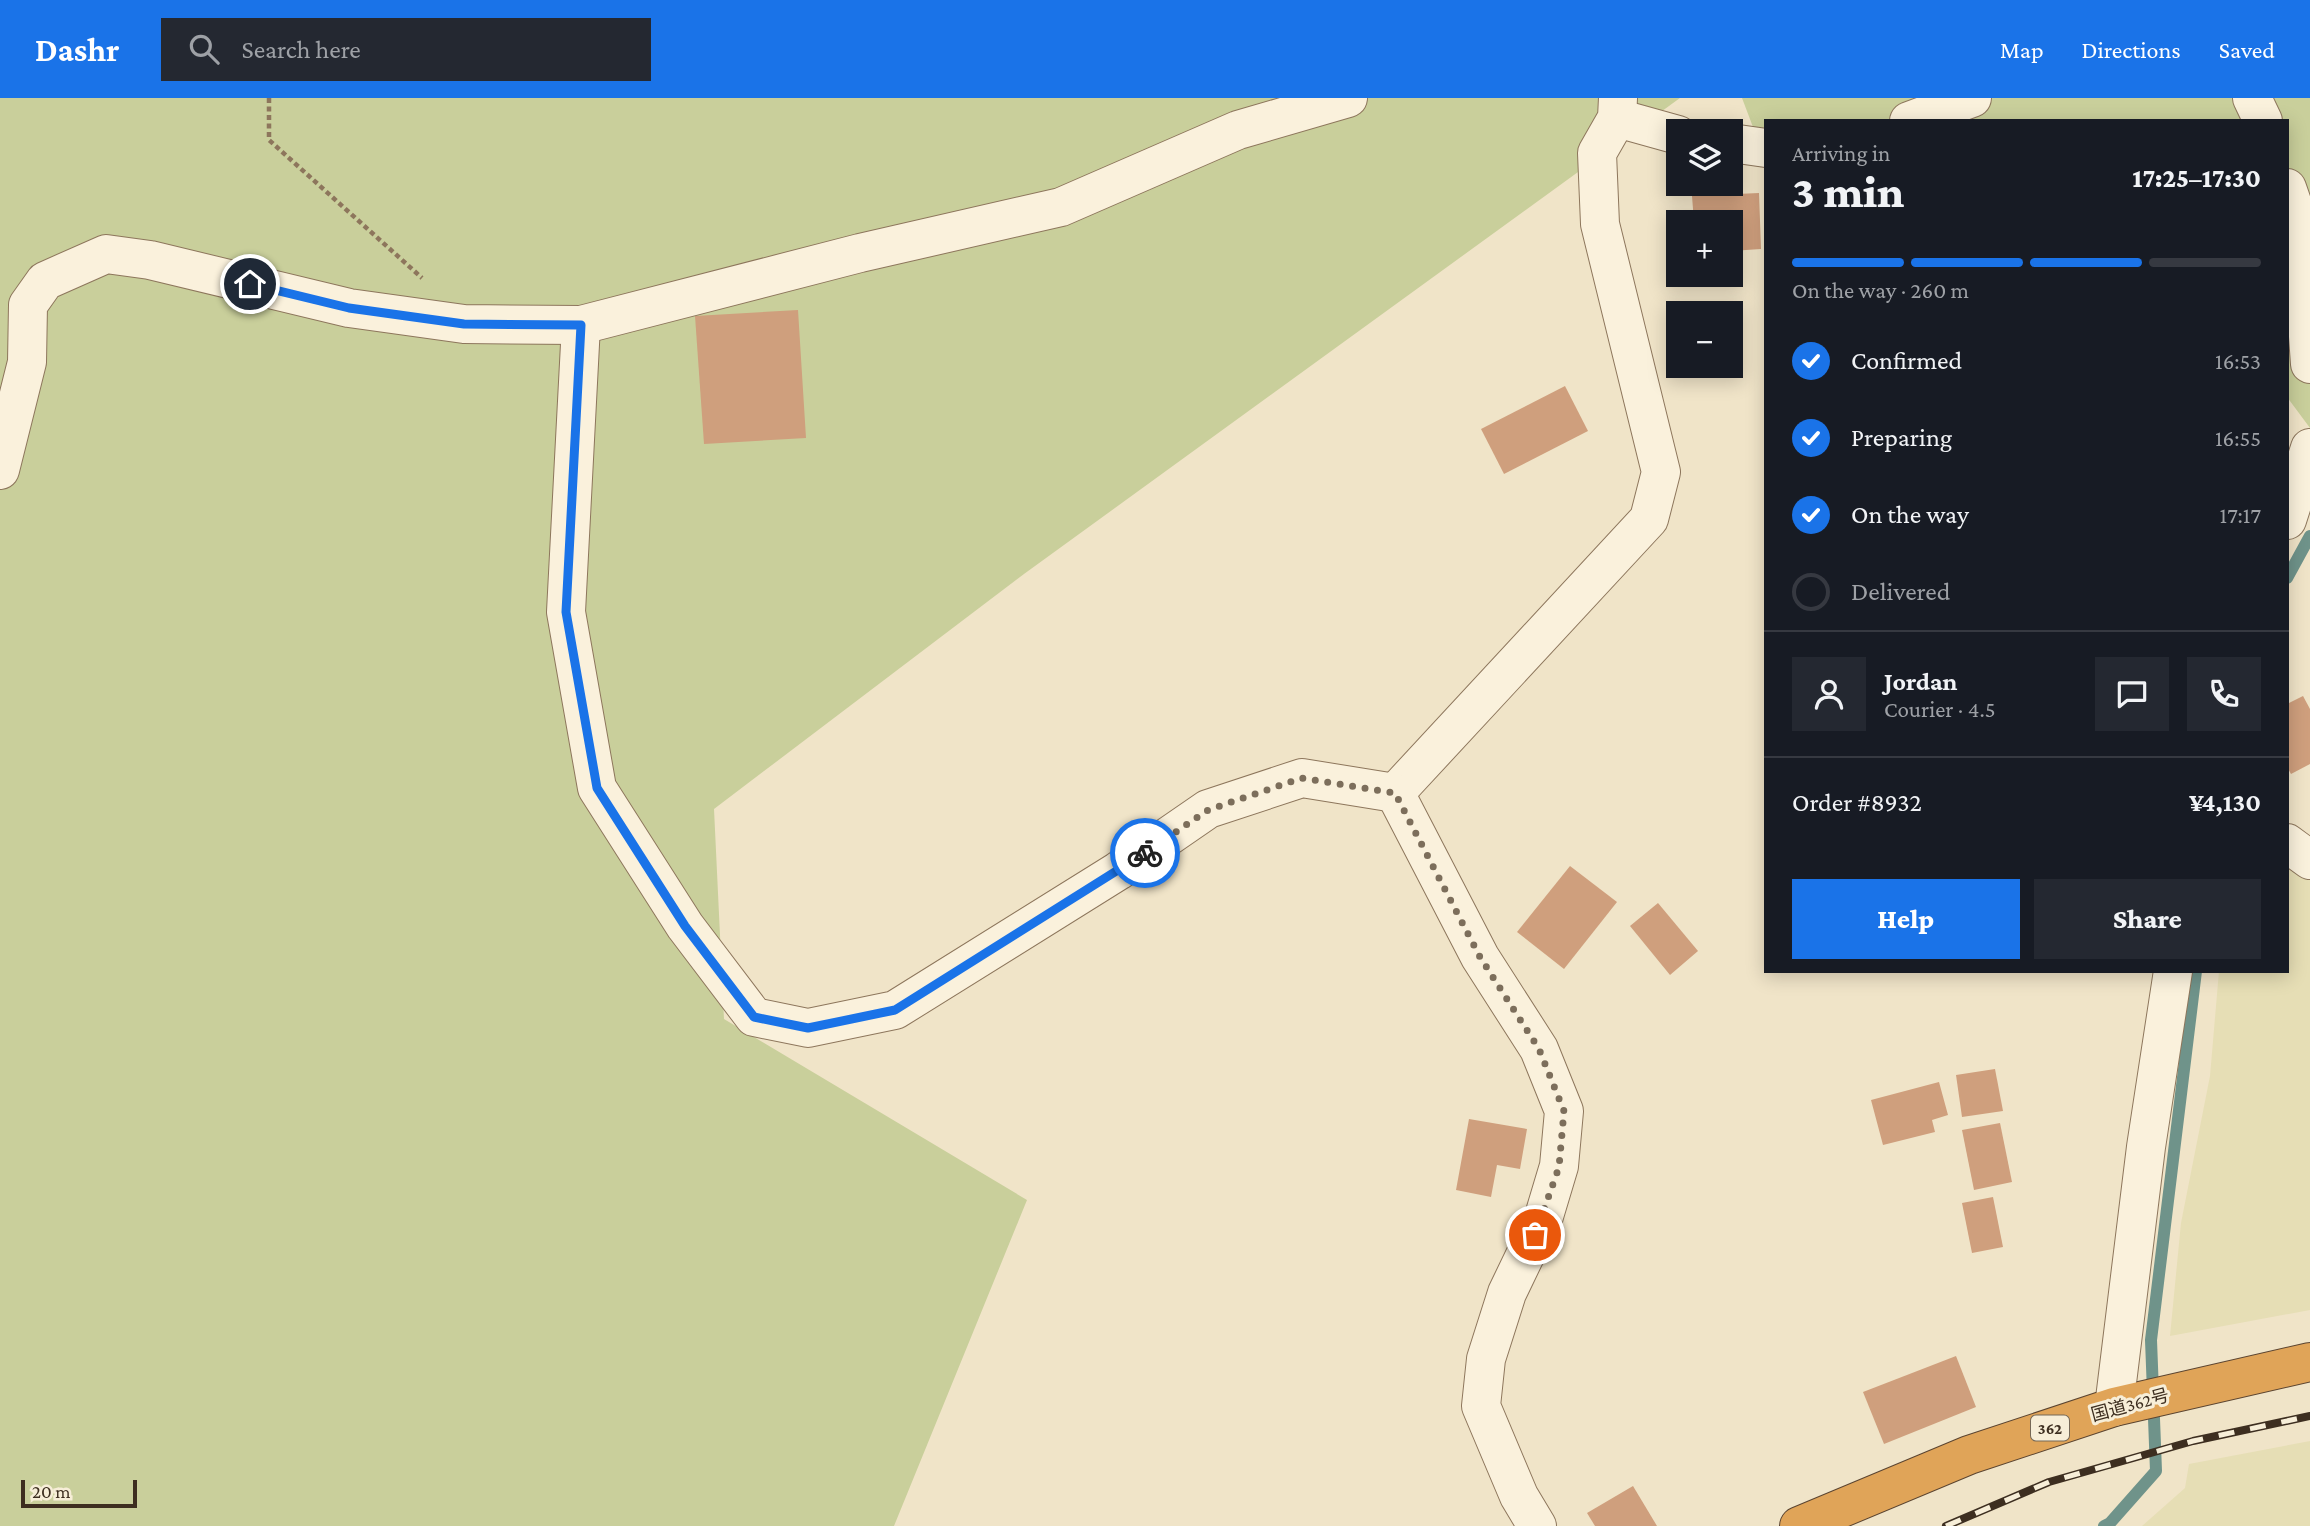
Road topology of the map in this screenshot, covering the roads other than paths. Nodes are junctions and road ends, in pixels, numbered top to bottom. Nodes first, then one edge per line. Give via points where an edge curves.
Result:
1 (1348, 98) edge
2 (1972, 98) edge
3 (2252, 98) edge
4 (1617, 108) edge
5 (1914, 119) edge
6 (2262, 119) edge
7 (1666, 130) edge
8 (1743, 145) edge
9 (1764, 148) edge
10 (2289, 194) edge
11 (581, 325) junction
12 (2310, 364) edge
13 (2310, 448) edge
14 (0, 470) edge
15 (2289, 514) edge
16 (1395, 793) junction
17 (2289, 844) edge
18 (2310, 860) edge
19 (2173, 973) edge
20 (2310, 1362) edge
21 (2114, 1407) junction
22 (1537, 1526) edge
23 (1799, 1526) edge

1 - 11 street via 1238,130 1061,207
2 - 5 street
3 - 6 street
4 - 7 street
4 - 16 street via 1597,153 1600,224 1661,472 1650,519
8 - 9 street
10 - 12 street via 2300,225
11 - 14 street via 464,324 349,308 150,260 106,254 45,281 28,305 27,362
11 - 16 street via 566,612 597,788 685,926 754,1017 808,1028 895,1010 1208,810 1302,778
13 - 15 street
16 - 22 street via 1480,957 1539,1049 1564,1111 1559,1167 1544,1216 1507,1293 1486,1359 1481,1406 1519,1496
17 - 18 street
19 - 21 street
20 - 21 highway, 国道362号 / 362
21 - 23 highway, 国道362号 / 362 via 1969,1455

